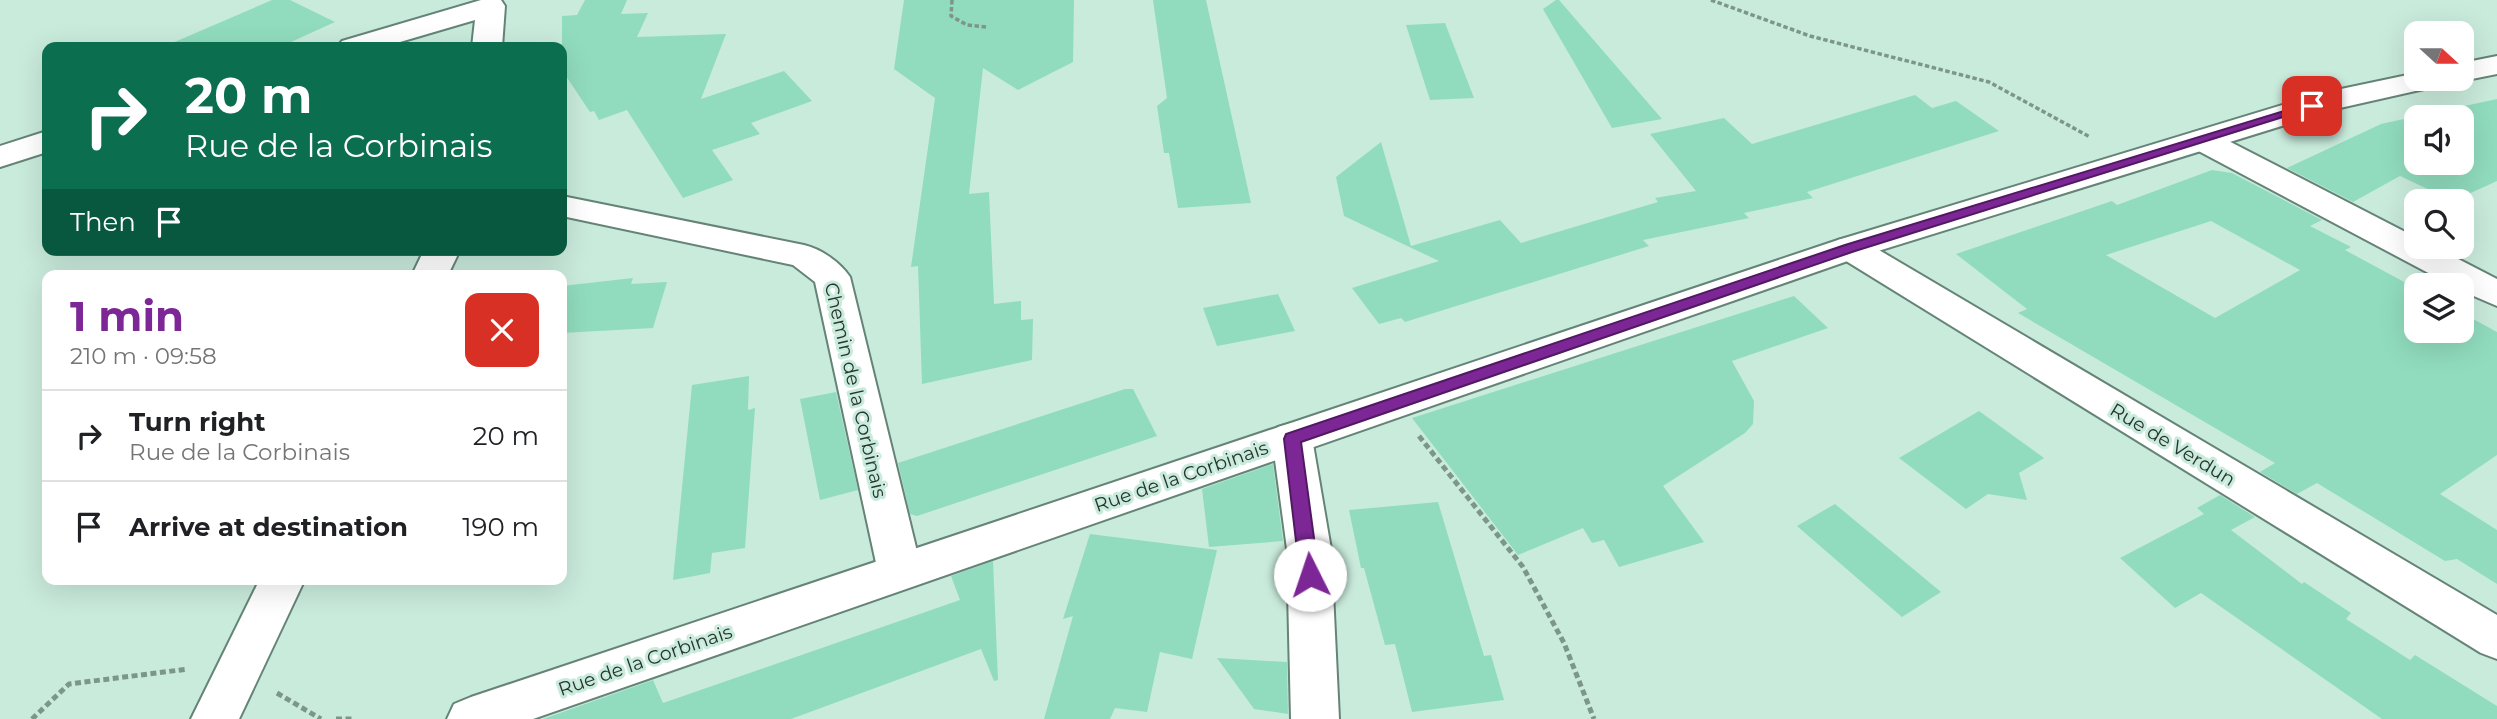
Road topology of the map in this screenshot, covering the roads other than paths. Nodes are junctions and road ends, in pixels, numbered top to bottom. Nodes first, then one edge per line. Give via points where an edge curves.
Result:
1 (369, 42) edge
2 (487, 42) edge
3 (2497, 65) edge
4 (2474, 70) edge
5 (2404, 85) edge
6 (2202, 140) junction
7 (42, 143) edge
8 (0, 157) edge
9 (567, 207) edge
10 (1850, 248) junction
11 (2497, 294) edge
12 (1292, 439) junction
13 (900, 572) junction
14 (280, 585) edge
15 (2497, 639) edge
16 (215, 719) edge
17 (471, 719) edge
18 (1315, 719) edge

1 - 2 street via 491,6
3 - 4 street
5 - 6 street, Rue de la Corbinais via 2333,100
6 - 10 street, Rue de la Corbinais
6 - 11 street
7 - 8 street
9 - 13 street, Chemin de la Corbinais via 804,256 832,277
10 - 12 street, Rue de la Corbinais
10 - 15 street, Rue de Verdun
12 - 13 street, Rue de la Corbinais
12 - 18 street via 1308,549
13 - 17 street, Rue de la Corbinais
14 - 16 street

